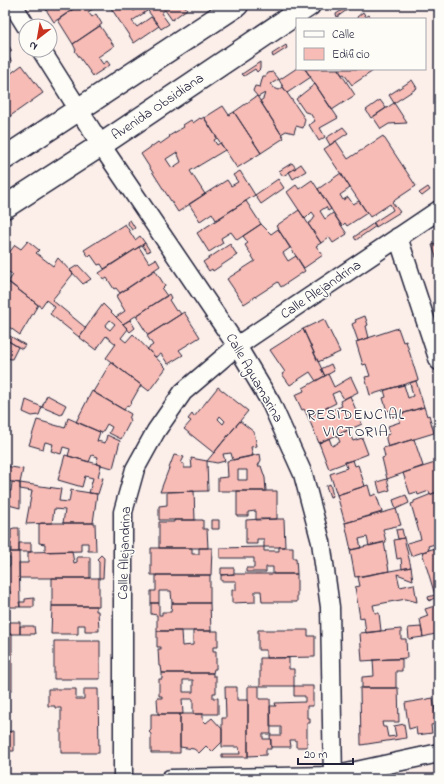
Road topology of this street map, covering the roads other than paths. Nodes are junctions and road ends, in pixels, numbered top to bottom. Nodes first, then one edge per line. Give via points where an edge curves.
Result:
1 (13, 5) edge
2 (237, 5) edge
3 (309, 5) edge
4 (21, 18) edge
5 (46, 58) edge
6 (79, 110) junction
7 (101, 145) junction
8 (5, 158) edge
9 (5, 207) edge
10 (439, 210) edge
11 (398, 238) junction
12 (237, 346) junction
13 (439, 361) edge
14 (439, 753) edge
15 (333, 777) edge
16 (123, 779) edge
17 (170, 779) edge

1 - 4 street
2 - 6 street
3 - 7 street, Avenida Obsidiana
5 - 6 street, Calle Aguamarina
6 - 7 street, Calle Aguamarina
6 - 8 street
7 - 9 street, Avenida Obsidiana
7 - 12 street, Calle Aguamarina
10 - 11 street, Calle Alejandrina
11 - 12 street, Calle Alejandrina
11 - 13 street
12 - 15 street, Calle Aguamarina via 271,403 303,474 321,542 330,607
12 - 16 street, Calle Alejandrina via 183,392 156,431 135,469 123,512
14 - 15 street
15 - 17 street

